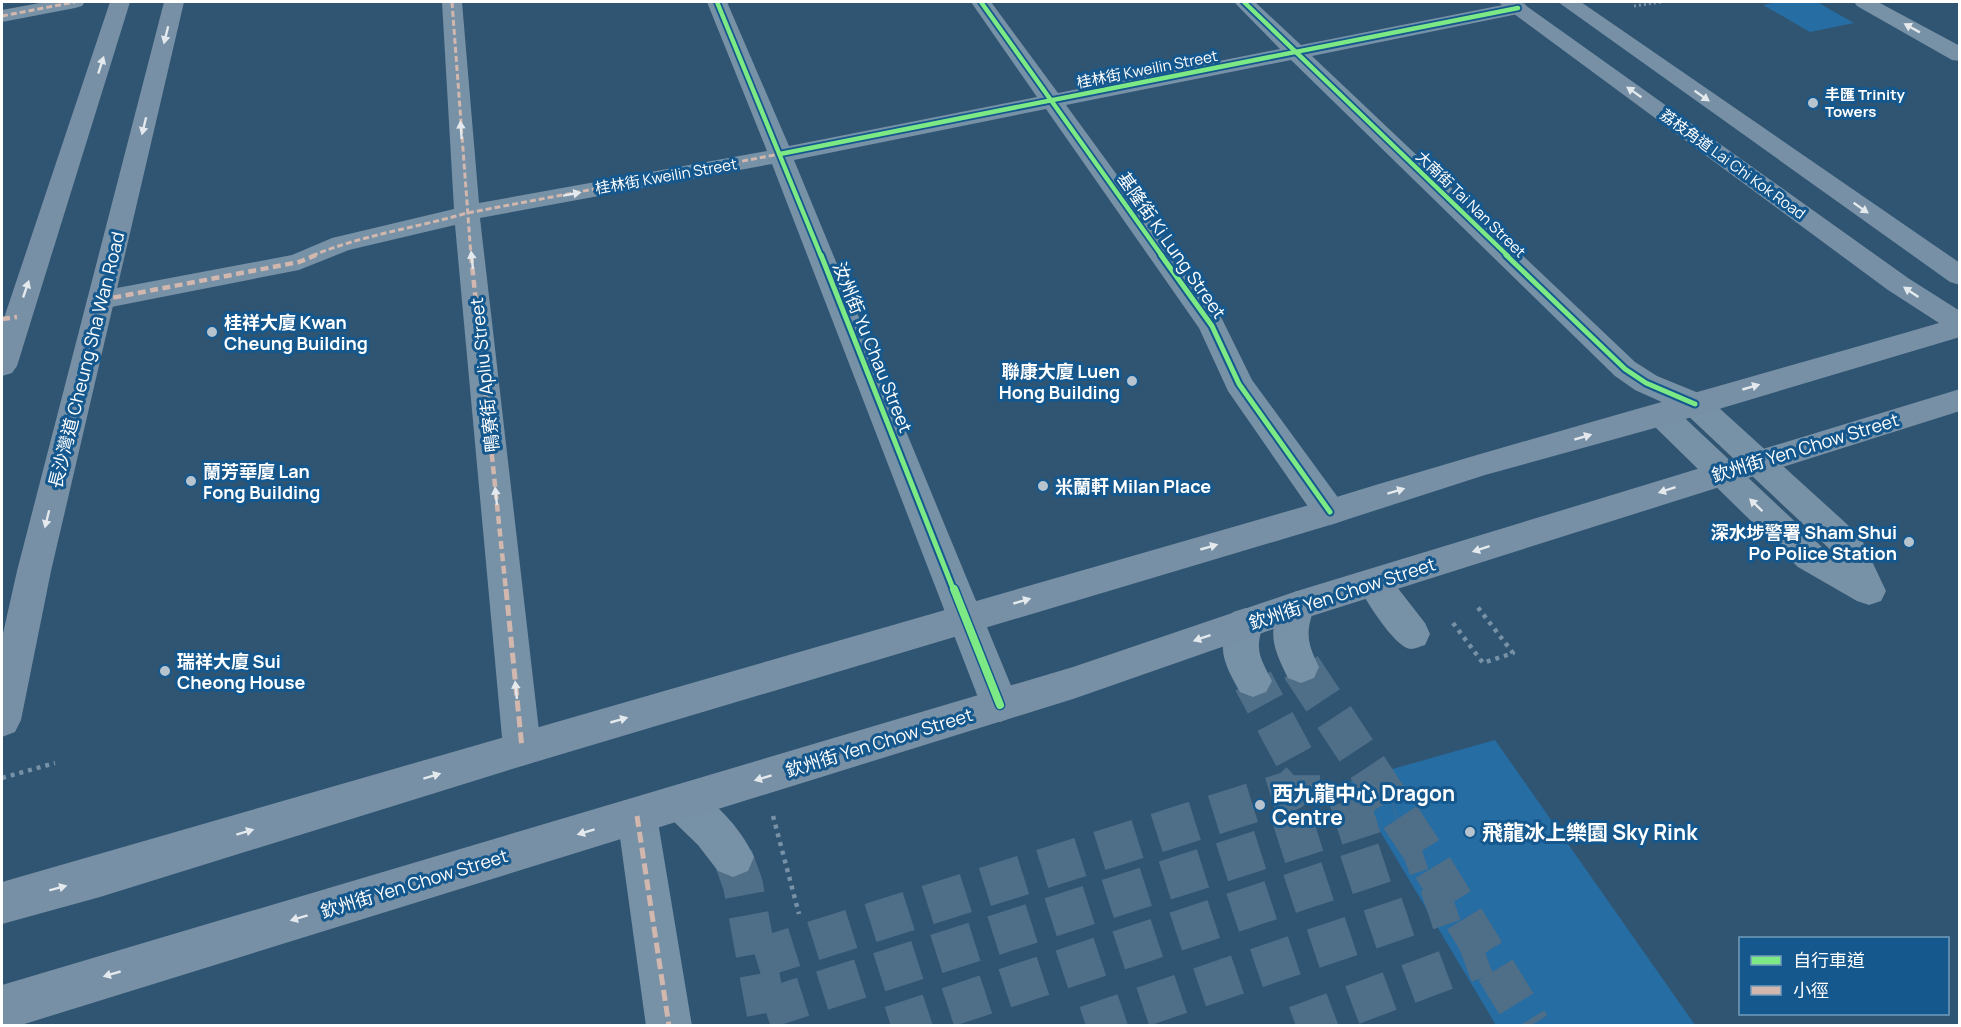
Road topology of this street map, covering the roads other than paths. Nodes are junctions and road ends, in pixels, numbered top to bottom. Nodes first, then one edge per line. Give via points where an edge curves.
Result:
1 (75, 2) edge
2 (120, 2) edge
3 (174, 2) edge
4 (452, 2) edge
5 (717, 2) edge
6 (981, 2) edge
7 (1244, 2) edge
8 (1573, 2) edge
9 (1864, 2) edge
10 (1513, 5) edge
11 (2, 16) edge
12 (1297, 52) junction
13 (1959, 55) edge
14 (1050, 100) junction
15 (780, 154) junction
16 (467, 213) junction
17 (1959, 276) edge
18 (101, 300) junction
19 (9, 318) edge
20 (1959, 326) edge
21 (2, 366) edge
22 (1959, 400) edge
23 (1695, 404) junction
24 (1662, 415) junction
25 (1759, 462) junction
26 (1722, 472) junction
27 (1330, 512) junction
28 (1384, 580) junction
29 (1297, 606) junction
30 (966, 617) junction
31 (1246, 623) junction
32 (1432, 628) road end
33 (1302, 667) tunnel mouth
34 (1253, 681) tunnel mouth
35 (1000, 705) junction
36 (2, 720) edge
37 (522, 748) junction
38 (682, 802) junction
39 (637, 816) junction
40 (733, 857) tunnel mouth
41 (2, 903) edge
42 (2, 1008) edge
43 (669, 1026) edge

1 - 11 street
19 -> 2 main road via 89,103
3 -> 18 main road, 長沙灣道 Cheung Sha Wan Road
16 -> 4 street, 鴨寮街 Apliu Street
5 - 15 street, 汝州街 Yu Chau Street
6 - 14 street, 基隆街 Ki Lung Street
7 - 12 street, 大南街 Tai Nan Street
8 -> 17 main road
13 -> 9 street
10 - 12 street, 桂林街 Kweilin Street
20 -> 10 main road, 荔枝角道 Lai Chi Kok Road
12 - 14 street, 桂林街 Kweilin Street
12 - 23 street, 大南街 Tai Nan Street via 1625,369 1646,383
14 - 15 street, 桂林街 Kweilin Street
14 - 27 street, 基隆街 Ki Lung Street via 1212,326 1239,384
16 -> 15 street, 桂林街 Kweilin Street
15 - 30 street, 汝州街 Yu Chau Street
16 - 18 street, 桂林街 Kweilin Street via 341,244 299,262
37 -> 16 street, 鴨寮街 Apliu Street
18 -> 36 main road, 長沙灣道 Cheung Sha Wan Road via 34,571
19 - 21 main road
23 -> 20 main road
22 - 25 main road, 欽州街 Yen Chow Street
23 - 24 main road
23 - 25 street, 大南街 Tai Nan Street
24 - 26 street
27 -> 24 main road via 1483,464
25 - 26 main road, 欽州街 Yen Chow Street
25 -> 26 street, 大南街 Tai Nan Street via 1848,545 1869,591 1810,557
26 -> 28 main road, 欽州街 Yen Chow Street
30 -> 27 main road
28 - 29 main road, 欽州街 Yen Chow Street
28 - 32 street
29 - 31 main road, 欽州街 Yen Chow Street
29 - 33 street via 1288,628 1291,649
30 - 35 street, 汝州街 Yu Chau Street
37 -> 30 main road
31 - 34 street via 1238,642 1242,663
31 -> 35 main road, 欽州街 Yen Chow Street
35 -> 38 main road, 欽州街 Yen Chow Street
41 -> 37 main road
38 - 39 main road, 欽州街 Yen Chow Street
38 - 40 street
39 -> 42 main road, 欽州街 Yen Chow Street
39 - 43 street

